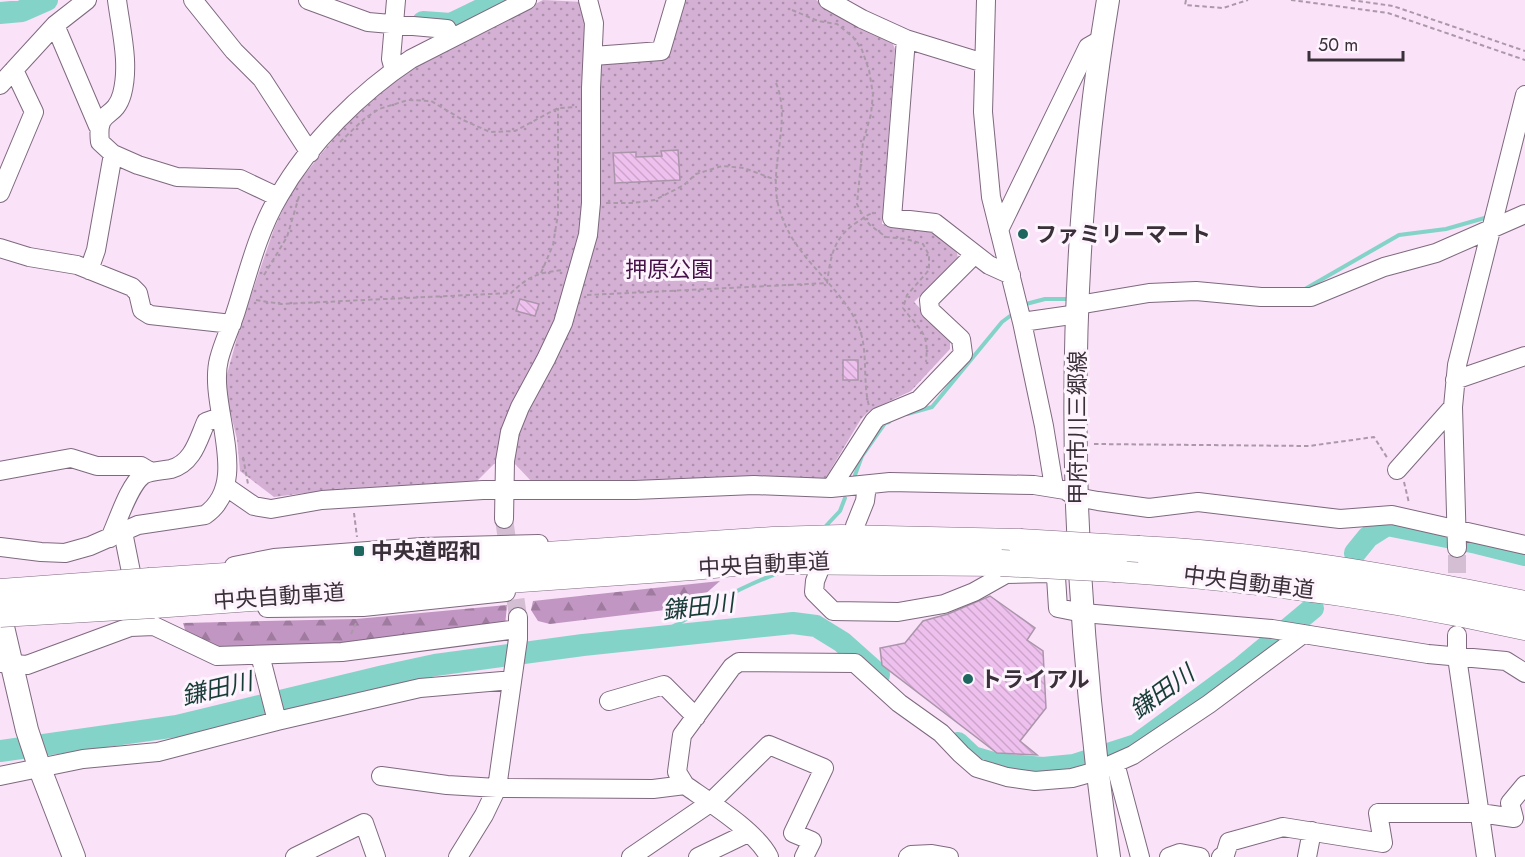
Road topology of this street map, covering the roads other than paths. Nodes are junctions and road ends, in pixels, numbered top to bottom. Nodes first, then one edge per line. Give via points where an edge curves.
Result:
1 (87, 0) edge
2 (117, 0) edge
3 (193, 0) edge
4 (308, 0) edge
5 (527, 0) edge
6 (588, 0) edge
7 (676, 0) edge
8 (828, 0) edge
9 (986, 0) edge
10 (1108, 0) edge
11 (394, 15) edge
12 (55, 25) junction
13 (452, 38) junction
14 (906, 39) junction
15 (1102, 39) junction
16 (593, 56) junction
17 (984, 63) junction
18 (14, 70) junction
19 (394, 70) junction
20 (0, 85) edge
21 (1525, 95) edge
22 (98, 126) junction
23 (310, 153) junction
24 (113, 154) junction
25 (0, 193) edge
26 (278, 196) junction
27 (1525, 214) edge
28 (1492, 228) junction
29 (999, 230) junction
30 (0, 248) edge
31 (975, 254) junction
32 (89, 270) junction
33 (1011, 275) junction
34 (1078, 310) junction
35 (1022, 322) junction
36 (232, 324) junction
37 (1525, 356) edge
38 (1455, 380) junction
39 (1453, 407) junction
40 (220, 417) junction
41 (1397, 470) road end
42 (0, 471) edge
43 (151, 472) junction
44 (867, 485) junction
45 (225, 486) junction
46 (1054, 487) junction
47 (831, 489) junction
48 (504, 491) junction
49 (1076, 497) junction
50 (504, 519) tunnel mouth
51 (848, 532) junction
52 (117, 535) junction
53 (1456, 535) junction
54 (1525, 545) edge
55 (0, 548) edge
56 (751, 552) junction
57 (691, 557) junction
58 (821, 566) junction
59 (0, 592) edge
60 (149, 604) junction
61 (1525, 604) edge
62 (1083, 613) junction
63 (0, 614) edge
64 (1525, 627) edge
65 (1303, 634) junction
66 (1457, 635) dead end
67 (260, 655) junction
68 (1457, 657) junction
69 (6, 664) edge
70 (1525, 673) edge
71 (512, 677) junction
72 (609, 701) dead end
73 (696, 717) junction
74 (278, 721) junction
75 (39, 766) junction
76 (1106, 767) junction
77 (0, 776) edge
78 (381, 776) dead end
79 (685, 785) junction
80 (1525, 785) edge
81 (497, 788) junction
82 (710, 803) junction
83 (1480, 813) junction
84 (1312, 831) junction
85 (748, 833) junction
86 (74, 857) edge
87 (295, 857) edge
88 (376, 857) edge
89 (458, 857) edge
90 (631, 857) edge
91 (698, 857) edge
92 (769, 857) edge
93 (804, 857) edge
94 (908, 857) edge
95 (949, 857) edge
96 (1110, 857) edge
97 (1140, 857) edge
98 (1169, 857) edge
99 (1200, 857) edge
100 (1221, 857) edge
101 (1307, 857) edge
102 (1486, 857) edge

1 - 12 street
2 - 22 street via 127,72 115,110 102,118
3 - 23 street via 262,79
4 - 11 street via 368,22
5 - 13 street
6 - 16 street via 594,23
7 - 16 street via 662,51
8 - 14 street
9 - 17 street
10 - 15 main road, 甲府市川三郷線
11 - 13 street via 447,29
11 - 19 street
12 - 18 street
12 - 22 street
13 - 19 street
14 - 17 street
14 - 31 street via 892,218 934,223
15 - 29 street via 1088,47
15 - 34 main road, 甲府市川三郷線 via 1084,180
16 - 48 street via 588,235 563,323 510,432
17 - 29 street via 983,112 991,197
18 - 20 street
18 - 25 street via 34,112
19 - 23 street via 347,111
21 - 28 street
22 - 24 street via 100,142
23 - 26 street
24 - 26 street via 177,177 240,179
24 - 32 street
26 - 36 street via 252,258
27 - 28 street
28 - 34 street via 1436,253 1384,267 1311,297 1196,291 1149,293
28 - 38 street
29 - 33 street
30 - 32 street
31 - 33 street via 989,266
31 - 47 street via 929,300 930,310 961,339 963,354 919,400 874,421
32 - 36 street via 132,287 138,292 142,310 150,315
33 - 35 street
34 - 35 street
34 - 49 main road, 甲府市川三郷線
35 - 46 street
36 - 40 street via 217,374
37 - 38 street
38 - 39 street
39 - 41 street
39 - 53 street
40 - 43 street via 206,422 186,463
40 - 45 street via 227,457
42 - 43 street via 71,458 97,466 141,466
43 - 52 street via 134,486
44 - 46 street via 890,482
44 - 47 street
44 - 51 street via 865,501
45 - 48 street via 254,506 271,509 322,500
45 - 52 street via 213,509 205,515 138,525
46 - 49 street
47 - 48 street via 754,485
48 - 50 street
49 - 53 street via 1149,508 1198,502 1340,519 1392,516
49 - 62 main road, 甲府市川三郷線
51 - 56 highway, 中央自動車道
51 - 61 highway, 中央自動車道, bridge via 1255,559
52 - 55 street via 65,553
52 - 60 street
53 - 54 street
56 - 57 highway, 中央自動車道
56 - 58 highway, 中央自動車道
57 - 60 highway, 中央自動車道
57 - 60 street via 462,597 363,607
57 - 60 street via 533,544 274,558
58 - 62 street via 814,592 833,611 898,612 944,604 1006,574 1048,573 1056,578 1058,608
58 - 64 highway, 中央自動車道, bridge via 1001,563 1252,580 1392,601
59 - 60 highway, 中央自動車道, bridge
60 - 63 highway, 中央自動車道, bridge
60 - 67 street via 153,626 217,656
60 - 69 street via 130,627 27,665
62 - 65 street
62 - 76 main road, 甲府市川三郷線
63 - 69 main road
65 - 68 street
65 - 76 street via 1209,704 1132,755
66 - 68 street
67 - 71 street via 342,652 518,628
67 - 74 street
68 - 70 street via 1506,662
68 - 83 street
69 - 75 main road
71 - 74 street via 420,688
71 - 81 street
72 - 73 street via 664,684
73 - 76 street via 739,662 855,663 977,768 1035,781 1072,778
73 - 79 street via 682,735 678,750 676,772
74 - 75 street via 158,752
75 - 77 street
75 - 86 main road
76 - 96 main road, 甲府市川三郷線
76 - 97 street
78 - 81 street
79 - 81 street via 653,789
79 - 82 street
80 - 83 street via 1510,803 1514,818
81 - 89 street
82 - 85 street
82 - 90 street
82 - 93 street via 769,745 824,768 794,832 812,841
83 - 84 street via 1378,813 1383,843
83 - 102 street
84 - 100 street via 1283,827 1229,842
84 - 101 street
85 - 91 street
85 - 92 street
87 - 88 street via 364,823
94 - 95 street
98 - 99 street via 1180,853

